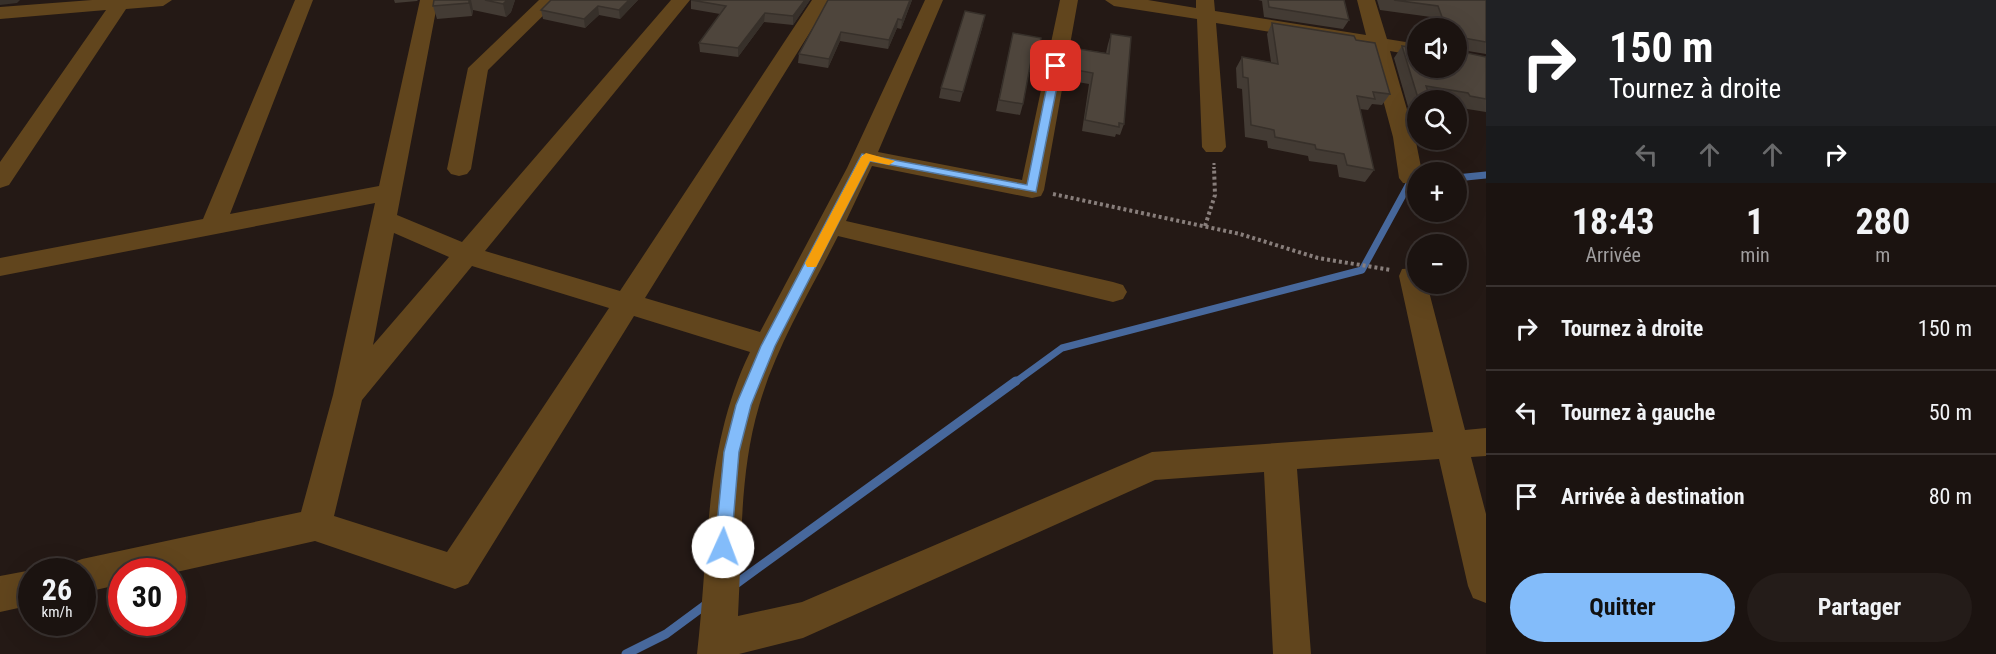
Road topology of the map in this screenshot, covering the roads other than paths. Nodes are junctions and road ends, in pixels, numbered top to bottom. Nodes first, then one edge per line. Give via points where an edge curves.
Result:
1 (163, 0) edge
2 (304, 0) edge
3 (429, 0) edge
4 (550, 0) edge
5 (681, 0) edge
6 (821, 0) edge
7 (934, 0) edge
8 (1069, 0) edge
9 (1114, 0) edge
10 (1366, 0) edge
11 (121, 2) edge
12 (1205, 8) edge
13 (0, 13) edge
14 (1381, 44) junction
15 (1407, 48) edge
16 (1214, 147) road end
17 (866, 157) junction
18 (1408, 162) edge
19 (459, 169) dead end
20 (0, 180) edge
21 (390, 192) junction
22 (384, 219) junction
23 (213, 226) junction
24 (831, 226) junction
25 (466, 255) junction
26 (0, 267) edge
27 (1113, 292) dead end
28 (1416, 294) edge
29 (628, 302) junction
30 (768, 346) junction
31 (348, 395) junction
32 (1486, 442) edge
33 (1452, 444) junction
34 (1280, 458) junction
35 (315, 525) junction
36 (96, 573) edge
37 (1486, 586) edge
38 (18, 590) edge
39 (0, 594) edge
40 (718, 637) edge
41 (1293, 654) edge

1 - 11 street
2 - 23 street
3 - 21 street
4 - 19 street via 478,68
5 - 25 street
6 - 29 street
7 - 17 street
8 - 17 street via 1032,190
9 - 12 street
10 - 14 street
11 - 13 street
11 - 20 street
12 - 14 street
12 - 16 street
14 - 15 street
14 - 18 street
17 - 24 street
21 - 22 street
21 - 23 street
22 - 25 street
22 - 31 street
23 - 26 street
24 - 27 street
24 - 30 street
25 - 29 street
25 - 31 street
28 - 33 street
29 - 30 street
29 - 35 street via 455,572
30 - 40 street via 744,405 731,452
31 - 35 street
32 - 33 street
33 - 34 street
33 - 37 street
34 - 40 street via 1152,466 803,620
34 - 41 street
35 - 36 street
38 - 39 street

